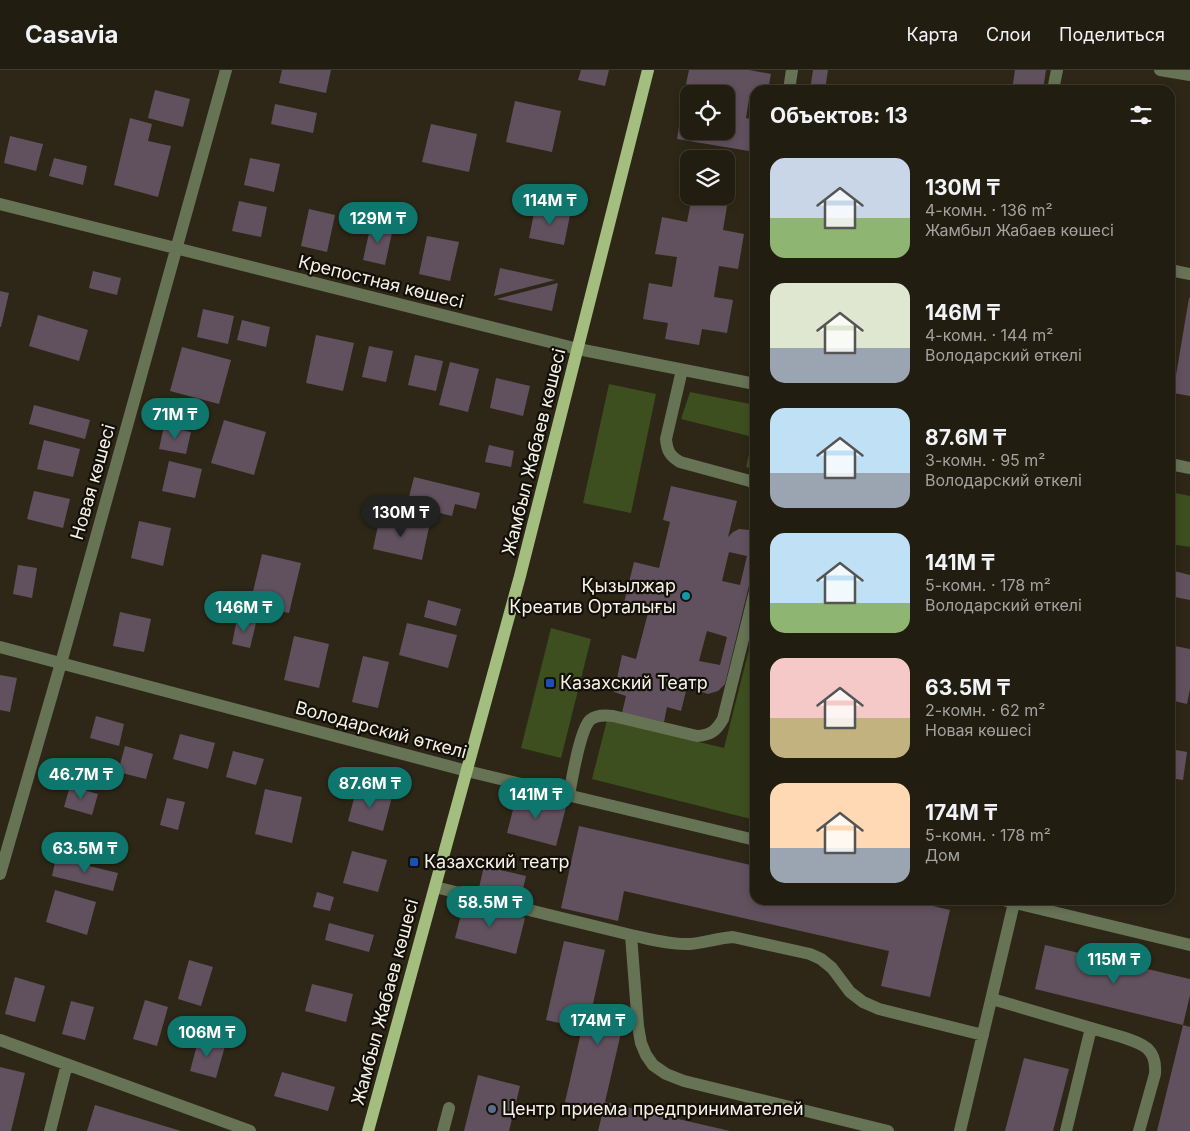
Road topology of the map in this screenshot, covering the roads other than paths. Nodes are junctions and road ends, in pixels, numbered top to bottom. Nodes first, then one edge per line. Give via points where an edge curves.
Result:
1 (226, 70) edge
2 (648, 70) edge
3 (792, 70) edge
4 (1057, 70) edge
5 (1160, 70) edge
6 (1190, 75) edge
7 (789, 85) edge
8 (1054, 85) edge
9 (0, 204) edge
10 (176, 248) junction
11 (1175, 271) edge
12 (1190, 274) edge
13 (578, 349) junction
14 (682, 370) junction
15 (750, 383) edge
16 (1175, 465) edge
17 (1190, 468) edge
18 (750, 481) edge
19 (750, 611) edge
20 (0, 647) edge
21 (61, 663) junction
22 (467, 772) junction
23 (569, 795) junction
24 (750, 839) edge
25 (0, 874) edge
26 (435, 886) junction
27 (1007, 905) edge
28 (1025, 905) edge
29 (631, 934) junction
30 (1190, 945) edge
31 (992, 999) junction
32 (1091, 1028) junction
33 (983, 1035) junction
34 (0, 1040) edge
35 (68, 1064) junction
36 (448, 1108) dead end
37 (233, 1128) edge
38 (50, 1131) edge
39 (250, 1131) edge
40 (368, 1131) edge
41 (443, 1131) edge
42 (888, 1131) edge
43 (960, 1131) edge
44 (1066, 1131) edge
45 (1140, 1131) edge

1 - 10 street, Новая көшесі
2 - 13 main road, Жамбыл Жабаев көшесі
3 - 7 street
4 - 8 street
5 - 6 street
9 - 10 street, Крепостная көшесі
10 - 13 street, Крепостная көшесі
10 - 21 street, Новая көшесі
11 - 12 street
13 - 14 street, Крепостная көшесі
13 - 22 main road, Жамбыл Жабаев көшесі
14 - 15 street, Крепостная көшесі
14 - 18 street via 666,439 668,452 680,462
16 - 17 street
19 - 23 street via 719,726 706,736 697,736 613,716 592,719 582,736
20 - 21 street, Володарский өткелі
21 - 22 street, Володарский өткелі
21 - 25 street, Новая көшесі
22 - 23 street, Володарский өткелі
22 - 26 main road, Жамбыл Жабаев көшесі
23 - 24 street, Володарский өткелі
26 - 29 street
26 - 40 main road, Жамбыл Жабаев көшесі
27 - 31 street
28 - 30 street
29 - 33 street via 671,944 733,937 810,954 832,968 850,992 863,1002 879,1009
29 - 42 street via 638,1026 641,1043 653,1065 684,1081
31 - 32 street
31 - 33 street
32 - 44 street
32 - 45 street via 1140,1043 1154,1057 1155,1074
33 - 43 street
34 - 35 street
35 - 37 street
35 - 38 street
36 - 41 street
37 - 39 street

